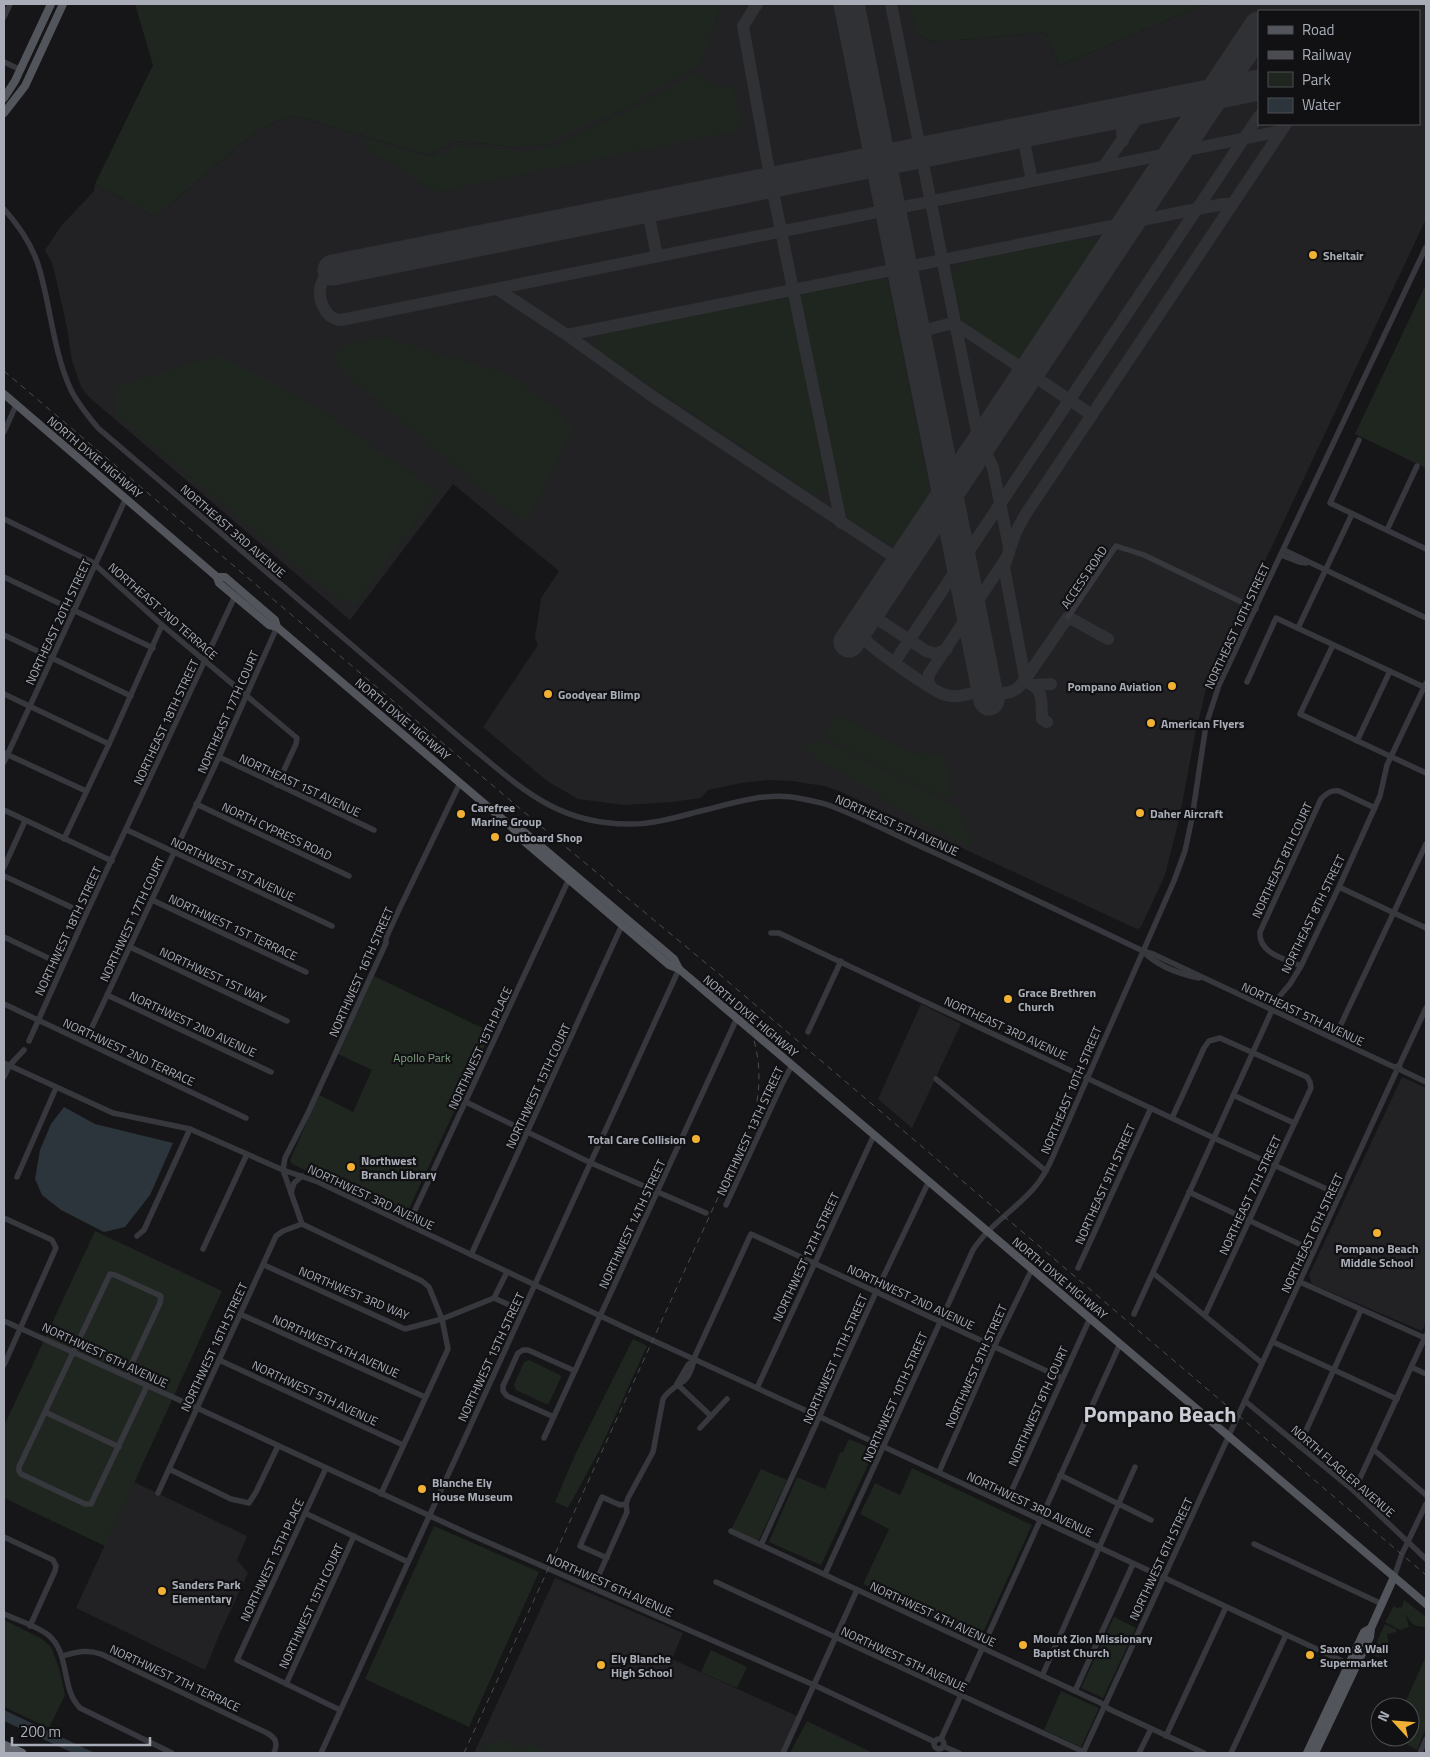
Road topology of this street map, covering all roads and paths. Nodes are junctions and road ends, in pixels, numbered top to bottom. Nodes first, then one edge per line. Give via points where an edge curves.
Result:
1 (10, 4) edge
2 (51, 4) edge
3 (63, 4) edge
4 (4, 17) edge
5 (4, 62) edge
6 (21, 70) junction
7 (4, 98) edge
8 (4, 113) edge
9 (4, 209) edge
10 (1426, 247) edge
11 (4, 394) edge
12 (16, 405) junction
13 (4, 432) edge
14 (1359, 440) dead end
15 (1417, 466) dead end
16 (126, 498) junction
17 (1352, 514) junction
18 (4, 519) edge
19 (1387, 530) junction
20 (1426, 549) edge
21 (1282, 553) junction
22 (95, 565) junction
23 (1325, 571) junction
24 (4, 577) edge
25 (217, 577) junction
26 (235, 596) junction
27 (1256, 609) junction
28 (74, 611) junction
29 (1068, 617) dead end
30 (1426, 618) edge
31 (162, 625) junction
32 (277, 627) junction
33 (1298, 628) junction
34 (4, 635) edge
35 (1334, 645) junction
36 (153, 648) junction
37 (52, 658) junction
38 (206, 660) junction
39 (1390, 671) junction
40 (1247, 682) dead end
41 (1426, 686) edge
42 (4, 694) edge
43 (246, 695) junction
44 (131, 696) junction
45 (30, 706) junction
46 (1357, 741) junction
47 (109, 744) junction
48 (6, 754) edge
49 (219, 757) junction
50 (1390, 757) junction
51 (4, 762) edge
52 (1426, 773) edge
53 (460, 783) junction
54 (276, 785) junction
55 (86, 791) junction
56 (542, 802) joint
57 (196, 804) junction
58 (1375, 808) junction
59 (4, 810) edge
60 (25, 821) junction
61 (514, 829) junction
62 (127, 830) junction
63 (374, 830) dead end
64 (64, 839) junction
65 (1426, 844) edge
66 (174, 852) junction
67 (112, 861) junction
68 (4, 868) edge
69 (4, 876) edge
70 (349, 876) dead end
71 (569, 879) junction
72 (1339, 887) junction
73 (152, 900) junction
74 (1394, 913) junction
75 (86, 914) junction
76 (622, 925) junction
77 (332, 926) dead end
78 (1426, 928) edge
79 (771, 933) dead end
80 (4, 938) edge
81 (130, 947) junction
82 (1143, 951) junction
83 (841, 961) junction
84 (63, 965) junction
85 (1302, 966) junction
86 (679, 969) junction
87 (306, 972) dead end
88 (107, 995) junction
89 (4, 1004) edge
90 (1426, 1008) edge
91 (1272, 1010) junction
92 (737, 1018) junction
93 (38, 1020) junction
94 (287, 1021) dead end
95 (808, 1032) dead end
96 (1334, 1039) junction
97 (29, 1041) dead end
98 (85, 1042) junction
99 (24, 1050) dead end
100 (1252, 1053) junction
101 (6, 1065) edge
102 (792, 1065) junction
103 (1397, 1069) junction
104 (271, 1072) dead end
105 (4, 1077) edge
106 (1088, 1077) junction
107 (936, 1079) dead end
108 (1426, 1082) edge
109 (56, 1088) junction
110 (1233, 1095) junction
111 (466, 1102) junction
112 (1151, 1108) junction
113 (246, 1118) dead end
114 (1172, 1118) junction
115 (1294, 1123) junction
116 (190, 1129) junction
117 (527, 1133) junction
118 (874, 1135) junction
119 (1214, 1138) junction
120 (247, 1154) junction
121 (591, 1163) junction
122 (1274, 1166) junction
123 (283, 1170) junction
124 (1046, 1171) junction
125 (302, 1176) junction
126 (18, 1177) dead end
127 (929, 1182) junction
128 (1190, 1192) junction
129 (291, 1193) junction
130 (658, 1193) junction
131 (1340, 1195) junction
132 (726, 1205) dead end
133 (706, 1213) dead end
134 (4, 1218) edge
135 (1249, 1220) junction
136 (302, 1224) junction
137 (408, 1225) junction
138 (987, 1230) junction
139 (137, 1236) dead end
140 (203, 1249) dead end
141 (1314, 1251) junction
142 (471, 1255) junction
143 (814, 1263) junction
144 (264, 1265) junction
145 (1078, 1268) dead end
146 (1032, 1269) junction
147 (507, 1272) junction
148 (1153, 1273) junction
149 (1300, 1282) junction
150 (536, 1285) junction
151 (876, 1292) junction
152 (494, 1298) junction
153 (1362, 1310) junction
154 (523, 1311) junction
155 (240, 1314) junction
156 (1134, 1314) dead end
157 (1205, 1315) junction
158 (600, 1316) junction
159 (1090, 1318) junction
160 (442, 1319) junction
161 (940, 1321) junction
162 (4, 1322) edge
163 (22, 1328) junction
164 (1426, 1336) edge
165 (1273, 1342) junction
166 (1120, 1344) junction
167 (994, 1347) junction
168 (73, 1352) junction
169 (694, 1359) junction
170 (219, 1360) junction
171 (1262, 1364) junction
172 (4, 1365) edge
173 (1411, 1367) junction
174 (575, 1371) junction
175 (1334, 1371) junction
176 (1426, 1374) edge
177 (126, 1376) junction
178 (1062, 1378) junction
179 (677, 1384) junction
180 (147, 1386) junction
181 (757, 1388) junction
182 (425, 1397) junction
183 (727, 1399) dead end
184 (1396, 1399) junction
185 (1245, 1401) junction
186 (197, 1408) junction
187 (44, 1412) junction
188 (711, 1416) junction
189 (820, 1417) junction
190 (554, 1418) junction
191 (700, 1428) dead end
192 (1228, 1436) junction
193 (544, 1438) dead end
194 (403, 1445) junction
195 (278, 1446) junction
196 (883, 1446) junction
197 (1300, 1446) junction
198 (119, 1447) junction
199 (1373, 1449) junction
200 (1135, 1467) dead end
201 (326, 1468) junction
202 (169, 1469) junction
203 (939, 1472) junction
204 (1060, 1475) junction
205 (1354, 1492) junction
206 (158, 1493) dead end
207 (381, 1494) junction
208 (1426, 1495) edge
209 (1006, 1503) junction
210 (626, 1504) junction
211 (1426, 1504) edge
212 (1118, 1505) junction
213 (305, 1513) junction
214 (429, 1516) junction
215 (1040, 1519) junction
216 (1151, 1520) dead end
217 (731, 1531) dead end
218 (354, 1536) junction
219 (4, 1537) edge
220 (1408, 1542) junction
221 (1254, 1544) dead end
222 (761, 1545) junction
223 (1100, 1548) junction
224 (607, 1558) junction
225 (1426, 1559) edge
226 (408, 1562) junction
227 (1133, 1564) junction
228 (825, 1574) junction
229 (1164, 1578) junction
230 (1394, 1578) junction
231 (716, 1582) dead end
232 (593, 1588) junction
233 (857, 1590) junction
234 (1382, 1604) junction
235 (1426, 1604) edge
236 (1226, 1607) junction
237 (4, 1614) edge
238 (30, 1626) junction
239 (1286, 1635) junction
240 (834, 1638) junction
241 (983, 1648) junction
242 (62, 1656) junction
243 (1353, 1665) junction
244 (1042, 1676) junction
245 (286, 1684) junction
246 (814, 1685) junction
247 (1075, 1691) junction
248 (961, 1696) junction
249 (1334, 1704) junction
250 (1105, 1706) junction
251 (340, 1710) junction
252 (1151, 1729) junction
253 (1166, 1736) junction
254 (941, 1739) junction
255 (1426, 1739) edge
256 (935, 1742) junction
257 (4, 1745) edge
258 (939, 1749) edge
259 (1193, 1751) edge
260 (22, 1753) edge
261 (172, 1753) edge
262 (274, 1753) edge
263 (320, 1753) edge
264 (783, 1753) edge
265 (959, 1753) edge
266 (1083, 1753) edge
267 (1139, 1753) edge
268 (1204, 1753) edge
269 (1231, 1753) edge
270 (1307, 1753) edge
271 (1314, 1753) edge
272 (1420, 1753) edge

1 - 4 street
2 - 6 main road
3 - 8 main road via 25,86
5 - 6 street
6 - 7 main road
9 - 56 street, NORTHEAST 3RD AVENUE via 25,236 40,270 63,368 72,391 98,428 456,734
10 - 21 street, NORTHEAST 10TH STREET
11 - 12 main road, NORTH DIXIE HIGHWAY
12 - 13 street
12 - 16 main road, NORTH DIXIE HIGHWAY
14 - 17 street via 1330,504
15 - 19 street
16 - 22 street, NORTHEAST 20TH STREET
16 - 25 main road, NORTH DIXIE HIGHWAY
17 - 19 street
17 - 23 street
18 - 22 street, NORTHEAST 2ND TERRACE
19 - 20 street
21 - 23 street
21 - 27 street, NORTHEAST 10TH STREET
22 - 28 street, NORTHEAST 20TH STREET
22 - 31 street, NORTHEAST 2ND TERRACE
23 - 30 street
23 - 33 street
24 - 28 street
25 - 26 main road, NORTH DIXIE HIGHWAY
25 - 32 main road, NORTH DIXIE HIGHWAY via 225,577 274,620
26 - 32 main road, NORTH DIXIE HIGHWAY via 269,625
26 - 38 street, NORTHEAST 18TH STREET
27 - 29 street, ACCESS ROAD via 1144,555 1116,546
27 - 82 street, NORTHEAST 10TH STREET via 1219,686 1206,725 1185,851
28 - 36 street
28 - 37 street, NORTHEAST 20TH STREET
31 - 36 street
31 - 38 street, NORTHEAST 2ND TERRACE
32 - 43 street, NORTHEAST 17TH COURT
32 - 53 main road, NORTH DIXIE HIGHWAY
33 - 35 street
33 - 40 street via 1276,618
34 - 37 street
35 - 39 street
35 - 46 street via 1300,714
36 - 44 street
37 - 44 street
37 - 45 street, NORTHEAST 20TH STREET
38 - 43 street, NORTHEAST 2ND TERRACE
38 - 62 street, NORTHEAST 18TH STREET
39 - 41 street
39 - 46 street
41 - 50 street, NORTHEAST 8TH STREET
42 - 45 street
43 - 49 street, NORTHEAST 17TH COURT
43 - 54 street, NORTHEAST 2ND TERRACE via 297,738
44 - 47 street
45 - 47 street
45 - 48 street, NORTHEAST 20TH STREET
46 - 50 street
47 - 55 street
48 - 51 street, NORTHEAST 20TH STREET
48 - 55 street
49 - 54 street, NORTHEAST 1ST AVENUE
49 - 57 street, NORTHEAST 17TH COURT
50 - 52 street
50 - 58 street, NORTHEAST 8TH STREET
53 - 61 main road, NORTH DIXIE HIGHWAY
53 - 123 street, NORTHWEST 16TH STREET via 285,1158
54 - 63 street, NORTHEAST 1ST AVENUE
55 - 64 street
56 - 82 street, NORTHEAST 5TH AVENUE via 568,815 632,824 662,821 767,797 795,797 828,805
57 - 66 street, NORTHWEST 17TH COURT
57 - 70 street, NORTH CYPRESS ROAD
58 - 72 street, NORTHEAST 8TH STREET
58 - 85 street, NORTHEAST 8TH COURT via 1339,791 1327,793 1260,932 1259,939 1264,947
59 - 60 street
60 - 64 street
60 - 68 street
61 - 71 main road, NORTH DIXIE HIGHWAY via 519,837
61 - 86 main road, NORTH DIXIE HIGHWAY via 523,831 674,959
62 - 66 street, NORTHWEST 1ST AVENUE
62 - 67 street, NORTHWEST 18TH STREET
64 - 67 street
65 - 74 street
66 - 73 street, NORTHWEST 17TH COURT
66 - 77 street, NORTHWEST 1ST AVENUE
67 - 75 street, NORTHWEST 18TH STREET
69 - 75 street
71 - 76 main road, NORTH DIXIE HIGHWAY
71 - 111 street, NORTHWEST 15TH PLACE
72 - 74 street
72 - 85 street, NORTHEAST 8TH STREET
73 - 81 street, NORTHWEST 17TH COURT
73 - 87 street, NORTHWEST 1ST TERRACE
74 - 78 street
74 - 96 street
75 - 84 street, NORTHWEST 18TH STREET
76 - 86 main road, NORTH DIXIE HIGHWAY
76 - 117 street, NORTHWEST 15TH COURT
79 - 83 street, NORTHEAST 3RD AVENUE via 779,933
80 - 84 street
81 - 88 street, NORTHWEST 17TH COURT
81 - 94 street, NORTHWEST 1ST WAY
82 - 91 street, NORTHEAST 5TH AVENUE
82 - 106 street, NORTHEAST 10TH STREET
83 - 95 street
83 - 106 street, NORTHEAST 3RD AVENUE
84 - 93 street, NORTHWEST 18TH STREET
85 - 91 street, NORTHEAST 8TH STREET
86 - 92 main road, NORTH DIXIE HIGHWAY
86 - 121 street, NORTHWEST 15TH STREET
88 - 98 street, NORTHWEST 17TH COURT
88 - 104 street, NORTHWEST 2ND AVENUE
89 - 93 street, NORTHWEST 2ND TERRACE
90 - 103 street, NORTHEAST 6TH STREET
91 - 96 street, NORTHEAST 5TH AVENUE
91 - 100 street, NORTHEAST 8TH STREET
92 - 102 main road, NORTH DIXIE HIGHWAY
92 - 130 street, NORTHWEST 14TH STREET
93 - 97 street, NORTHWEST 18TH STREET
93 - 98 street, NORTHWEST 2ND TERRACE
96 - 103 street, NORTHEAST 5TH AVENUE
98 - 113 street, NORTHWEST 2ND TERRACE
99 - 101 street
100 - 110 street, NORTHEAST 8TH STREET
100 - 114 street via 1220,1038 1209,1041
100 - 115 street, NORTHEAST 7TH STREET via 1307,1077 1310,1088
101 - 105 street
101 - 109 street, NORTHWEST 3RD AVENUE
102 - 118 main road, NORTH DIXIE HIGHWAY
102 - 132 street, NORTHWEST 13TH STREET
103 - 108 street, NORTHEAST 5TH AVENUE
103 - 131 street, NORTHEAST 6TH STREET
106 - 112 street, NORTHEAST 3RD AVENUE
106 - 124 street, NORTHEAST 10TH STREET
107 - 124 street
109 - 116 street, NORTHWEST 3RD AVENUE via 113,1113
109 - 126 street
110 - 115 street
110 - 119 street, NORTHEAST 8TH STREET
111 - 117 street
111 - 137 street, NORTHWEST 15TH PLACE
112 - 114 street, NORTHEAST 3RD AVENUE
112 - 145 street, NORTHEAST 9TH STREET
114 - 119 street, NORTHEAST 3RD AVENUE
115 - 122 street, NORTHEAST 7TH STREET
116 - 120 street, NORTHWEST 3RD AVENUE
116 - 139 street via 144,1230
117 - 121 street
117 - 142 street, NORTHWEST 15TH COURT
118 - 127 main road, NORTH DIXIE HIGHWAY
118 - 143 street, NORTHWEST 12TH STREET
119 - 122 street, NORTHEAST 3RD AVENUE
119 - 128 street, NORTHEAST 8TH STREET
120 - 123 street, NORTHWEST 3RD AVENUE
120 - 140 street
121 - 130 street
121 - 150 street, NORTHWEST 15TH STREET
122 - 131 street, NORTHEAST 3RD AVENUE
122 - 135 street, NORTHEAST 7TH STREET
123 - 125 street, NORTHWEST 3RD AVENUE
123 - 129 street
124 - 138 street, NORTHEAST 10TH STREET via 1034,1188
125 - 129 street via 294,1183
125 - 137 street, NORTHWEST 3RD AVENUE
127 - 138 main road, NORTH DIXIE HIGHWAY
127 - 151 street, NORTHWEST 11TH STREET
128 - 135 street
128 - 148 street, NORTHEAST 8TH STREET
129 - 136 street
130 - 133 street
130 - 158 street, NORTHWEST 14TH STREET
131 - 141 street, NORTHEAST 6TH STREET
134 - 163 street via 52,1240 56,1248
135 - 141 street
135 - 157 street, NORTHEAST 7TH STREET
136 - 144 street, NORTHWEST 16TH STREET via 276,1236
136 - 160 street via 422,1281 429,1287
137 - 142 street, NORTHWEST 3RD AVENUE
138 - 146 main road, NORTH DIXIE HIGHWAY
138 - 161 street, NORTHWEST 10TH STREET via 973,1250
141 - 149 street, NORTHEAST 6TH STREET
142 - 147 street, NORTHWEST 3RD AVENUE
143 - 151 street, NORTHWEST 2ND AVENUE
143 - 169 street, NORTHWEST 2ND AVENUE via 751,1234
143 - 181 street, NORTHWEST 12TH STREET
144 - 155 street, NORTHWEST 16TH STREET
144 - 160 street, NORTHWEST 3RD WAY via 405,1329
146 - 159 main road, NORTH DIXIE HIGHWAY
146 - 167 street, NORTHWEST 9TH STREET
147 - 150 street, NORTHWEST 3RD AVENUE
147 - 152 street
148 - 156 street, NORTHEAST 8TH STREET
148 - 157 street
149 - 153 street
149 - 165 street, NORTHEAST 6TH STREET
150 - 154 street, NORTHWEST 15TH STREET
150 - 158 street, NORTHWEST 3RD AVENUE
151 - 161 street, NORTHWEST 2ND AVENUE
151 - 189 street, NORTHWEST 11TH STREET
152 - 154 street
152 - 160 street, NORTHWEST 3RD WAY
153 - 164 street
153 - 175 street
154 - 214 street, NORTHWEST 15TH STREET
155 - 170 street, NORTHWEST 16TH STREET
155 - 182 street, NORTHWEST 4TH AVENUE
157 - 171 street
158 - 169 street, NORTHWEST 3RD AVENUE
158 - 174 street, NORTHWEST 14TH STREET
159 - 166 main road, NORTH DIXIE HIGHWAY
159 - 178 street, NORTHWEST 8TH COURT
160 - 182 street via 448,1349
161 - 167 street, NORTHWEST 2ND AVENUE
161 - 196 street, NORTHWEST 10TH STREET
162 - 163 street, NORTHWEST 6TH AVENUE
163 - 168 street, NORTHWEST 6TH AVENUE
163 - 172 street
164 - 173 street
165 - 171 street, NORTHEAST 6TH STREET
165 - 175 street
166 - 192 main road, NORTH DIXIE HIGHWAY
166 - 204 street
167 - 178 street, NORTHWEST 2ND AVENUE
167 - 203 street, NORTHWEST 9TH STREET
168 - 177 street, NORTHWEST 6TH AVENUE
168 - 177 street via 110,1274 115,1274 161,1296
168 - 187 street
169 - 179 street via 687,1377
169 - 181 street, NORTHWEST 3RD AVENUE
170 - 186 street, NORTHWEST 16TH STREET
170 - 194 street, NORTHWEST 5TH AVENUE
171 - 185 street, NORTHEAST 6TH STREET
173 - 176 street
173 - 184 street
174 - 190 street, NORTHWEST 14TH STREET
174 - 190 street via 523,1350 503,1386 507,1396
175 - 184 street
175 - 197 street
177 - 180 street, NORTHWEST 6TH AVENUE
178 - 209 street, NORTHWEST 8TH COURT
179 - 188 street
179 - 210 street via 663,1399 653,1452
180 - 186 street, NORTHWEST 6TH AVENUE
180 - 198 street
181 - 189 street, NORTHWEST 3RD AVENUE
182 - 194 street
183 - 188 street
184 - 199 street
185 - 192 street, NORTHWEST 6TH STREET
185 - 197 street, NORTH FLAGLER AVENUE
186 - 195 street, NORTHWEST 6TH AVENUE
186 - 202 street, NORTHWEST 16TH STREET
187 - 198 street
187 - 198 street via 18,1471 85,1504 91,1504
188 - 191 street
189 - 196 street, NORTHWEST 3RD AVENUE
189 - 222 street, NORTHWEST 11TH STREET
190 - 193 street, NORTHWEST 14TH STREET
192 - 229 street, NORTHWEST 6TH STREET
192 - 230 main road, NORTH DIXIE HIGHWAY
194 - 207 street
195 - 201 street, NORTHWEST 6TH AVENUE
195 - 202 street via 249,1503 231,1499
196 - 203 street, NORTHWEST 3RD AVENUE
196 - 228 street, NORTHWEST 10TH STREET
197 - 205 street, NORTH FLAGLER AVENUE
199 - 205 street
199 - 208 street
200 - 212 street
201 - 207 street, NORTHWEST 6TH AVENUE
201 - 213 street, NORTHWEST 15TH PLACE
202 - 206 street, NORTHWEST 16TH STREET
203 - 209 street, NORTHWEST 3RD AVENUE
204 - 212 street
204 - 215 street
205 - 220 street, NORTH FLAGLER AVENUE
207 - 214 street, NORTHWEST 6TH AVENUE
209 - 215 street, NORTHWEST 3RD AVENUE
210 - 224 street via 627,1512
210 - 224 street via 620,1505 602,1497 580,1546
211 - 220 street
212 - 216 street
212 - 223 street
213 - 218 street
213 - 245 street, NORTHWEST 15TH PLACE via 237,1660
214 - 226 street, NORTHWEST 15TH STREET
214 - 232 street, NORTHWEST 6TH AVENUE
215 - 223 street, NORTHWEST 3RD AVENUE
215 - 241 street
217 - 222 street, NORTHWEST 4TH AVENUE
218 - 226 street
218 - 245 street, NORTHWEST 15TH COURT
219 - 238 street via 53,1560 56,1566
220 - 225 street, NORTH FLAGLER AVENUE
220 - 230 street
221 - 234 street
222 - 228 street, NORTHWEST 4TH AVENUE
223 - 227 street, NORTHWEST 3RD AVENUE
223 - 244 street
224 - 232 street
226 - 251 street, NORTHWEST 15TH STREET
227 - 229 street, NORTHWEST 3RD AVENUE
227 - 247 street
228 - 233 street, NORTHWEST 4TH AVENUE
229 - 236 street, NORTHWEST 3RD AVENUE
229 - 250 street, NORTHWEST 6TH STREET
230 - 234 main road
230 - 235 main road, NORTH DIXIE HIGHWAY
231 - 240 street, NORTHWEST 5TH AVENUE
232 - 246 street, NORTHWEST 6TH AVENUE
233 - 240 street
233 - 241 street, NORTHWEST 4TH AVENUE
234 - 243 main road via 1370,1637
236 - 239 street, NORTHWEST 3RD AVENUE
236 - 253 street
237 - 238 street
238 - 242 street via 47,1634
239 - 243 street, NORTHWEST 3RD AVENUE
239 - 269 street
240 - 246 street
240 - 248 street, NORTHWEST 5TH AVENUE
241 - 244 street, NORTHWEST 4TH AVENUE
241 - 248 street
242 - 261 street via 71,1695 80,1708
242 - 262 street, NORTHWEST 7TH TERRACE via 90,1650 102,1654 267,1733 276,1741
243 - 249 main road
244 - 247 street, NORTHWEST 4TH AVENUE
245 - 251 street
246 - 256 street, NORTHWEST 6TH AVENUE
246 - 264 street
247 - 250 street, NORTHWEST 4TH AVENUE
248 - 254 street
248 - 266 street, NORTHWEST 5TH AVENUE
249 - 270 main road
249 - 271 main road
250 - 252 street, NORTHWEST 4TH AVENUE
250 - 266 street, NORTHWEST 6TH STREET
251 - 263 street, NORTHWEST 15TH STREET
252 - 253 street, NORTHWEST 4TH AVENUE
252 - 267 street
253 - 259 street, NORTHWEST 4TH AVENUE
254 - 256 street
254 - 258 street
255 - 272 street
256 - 258 street
257 - 260 highway
258 - 265 street
259 - 268 street, NORTHWEST 4TH AVENUE

